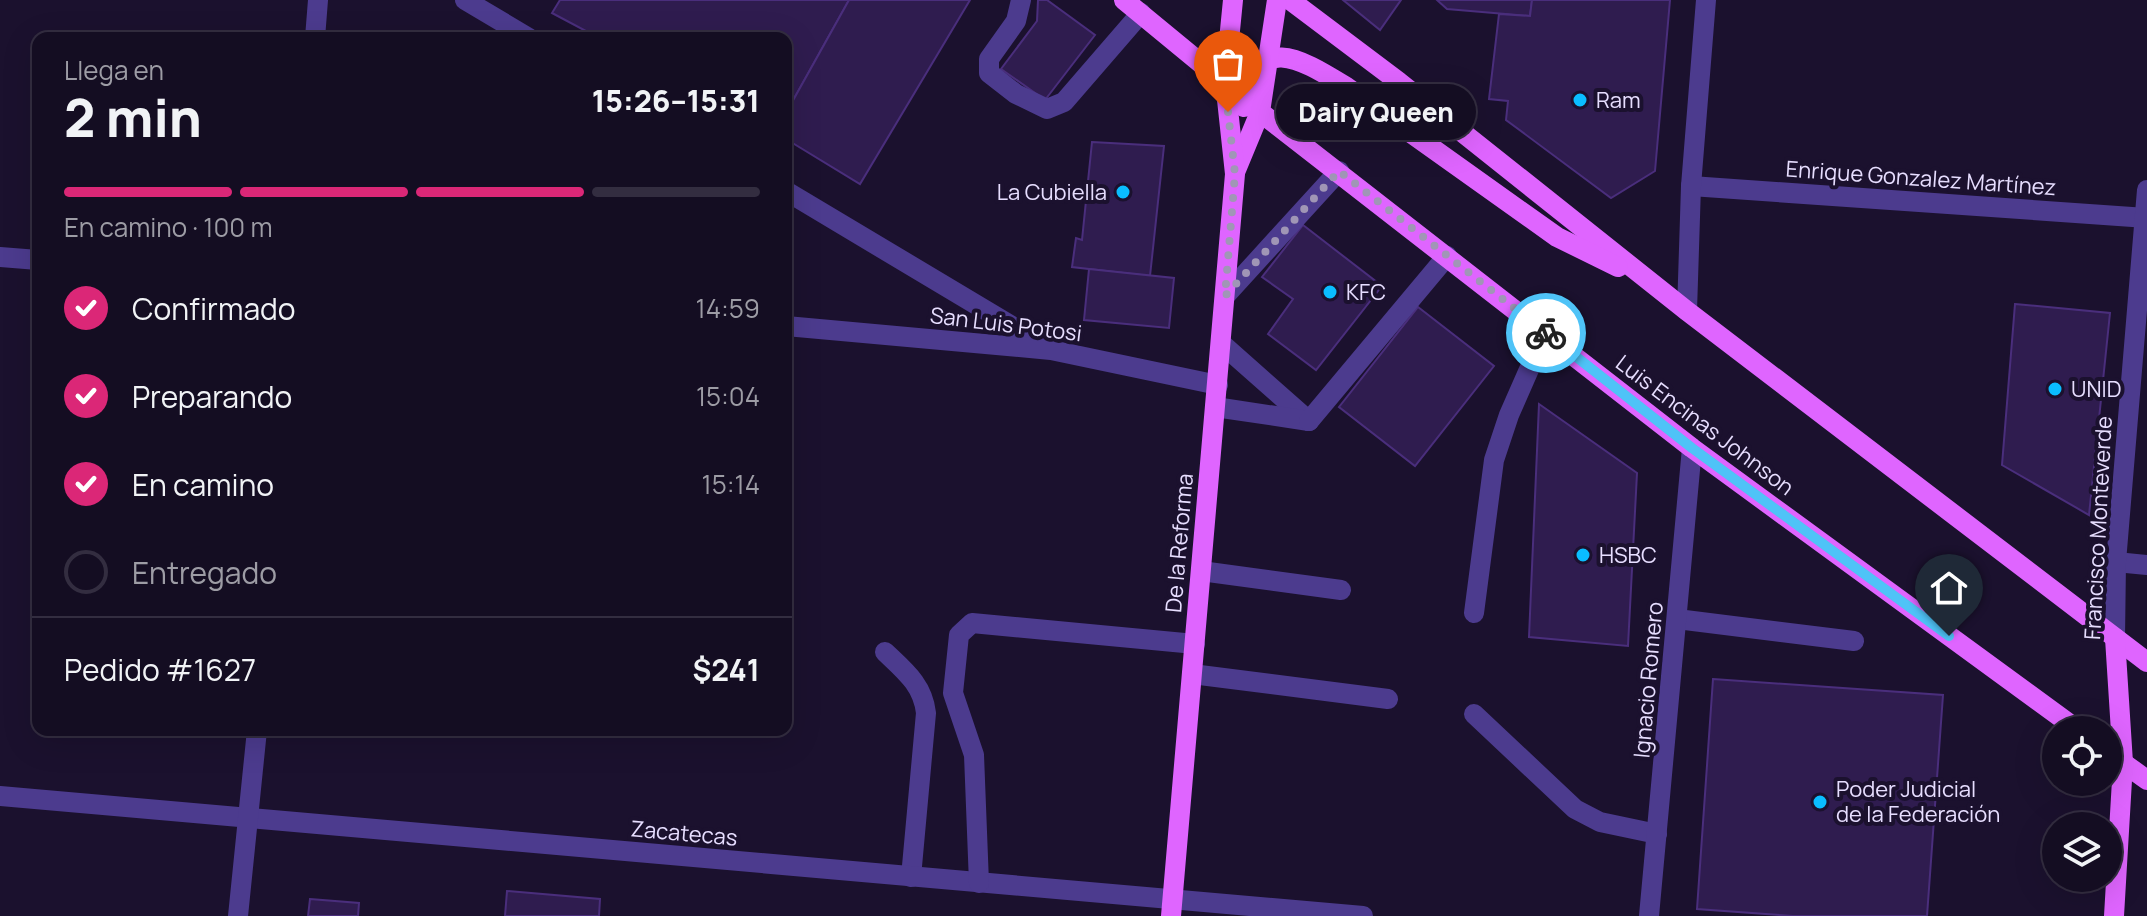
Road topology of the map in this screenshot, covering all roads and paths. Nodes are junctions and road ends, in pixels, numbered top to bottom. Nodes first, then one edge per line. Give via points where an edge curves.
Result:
1 (318, 0) edge
2 (465, 0) edge
3 (1021, 0) edge
4 (1124, 0) edge
5 (1233, 0) edge
6 (1277, 0) edge
7 (1290, 0) edge
8 (1706, 0) edge
9 (1141, 13) junction
10 (315, 32) edge
11 (519, 32) edge
12 (1268, 59) junction
13 (1225, 81) junction
14 (1253, 105) junction
15 (1339, 171) junction
16 (1235, 174) junction
17 (1691, 186) junction
18 (2147, 190) edge
19 (792, 195) edge
20 (2145, 218) edge
21 (1447, 256) junction
22 (0, 257) edge
23 (32, 260) edge
24 (1653, 284) junction
25 (1225, 296) junction
26 (1687, 311) junction
27 (792, 327) edge
28 (1545, 333) junction
29 (1222, 344) junction
30 (1051, 350) junction
31 (1218, 385) junction
32 (1215, 407) junction
33 (1309, 421) junction
34 (1692, 448) junction
35 (2116, 562) junction
36 (2147, 565) edge
37 (1201, 571) junction
38 (1341, 590) dead end
39 (1474, 613) dead end
40 (1677, 619) junction
41 (2115, 638) junction
42 (1854, 641) dead end
43 (1195, 644) junction
44 (885, 652) dead end
45 (2147, 662) edge
46 (1192, 674) junction
47 (1388, 699) dead end
48 (1474, 714) dead end
49 (2059, 716) edge
50 (2116, 716) edge
51 (256, 736) edge
52 (2122, 762) edge
53 (2147, 780) edge
54 (0, 796) edge
55 (2116, 796) edge
56 (249, 818) junction
57 (1657, 834) junction
58 (911, 877) junction
59 (979, 883) junction
60 (1172, 908) edge
61 (238, 916) edge
62 (1363, 916) edge
63 (1649, 916) edge
64 (2114, 916) edge

1 - 10 street
2 - 11 street
3 - 9 street via 1016,21 989,59 989,73 1047,109 1064,102
4 - 9 main road, Luis Encinas Johnson
5 - 13 main road, De la Reforma
6 - 12 main road
7 - 24 main road
8 - 17 street
9 - 13 main road, Luis Encinas Johnson
12 - 14 main road via 1252,74
12 - 24 main road via 1287,56 1308,63 1557,237
13 - 14 main road, Luis Encinas Johnson
13 - 16 main road, De la Reforma
14 - 15 main road, Luis Encinas Johnson
14 - 16 main road
15 - 21 main road, Luis Encinas Johnson
15 - 25 street
16 - 25 main road, De la Reforma
17 - 20 street, Enrique Gonzalez Martínez
17 - 26 street
18 - 20 street, Francisco Monteverde
19 - 30 street
20 - 35 street, Francisco Monteverde
21 - 28 main road, Luis Encinas Johnson
21 - 33 street
22 - 23 street
24 - 26 main road
25 - 29 main road, De la Reforma
26 - 41 main road
27 - 30 street, San Luis Potosi
28 - 34 main road, Luis Encinas Johnson
28 - 39 street via 1494,460
29 - 31 main road, De la Reforma
29 - 33 street
30 - 31 street, San Luis Potosi
31 - 32 main road, De la Reforma
32 - 33 street
32 - 37 main road, De la Reforma
34 - 40 street, Ignacio Romero
34 - 49 main road, Luis Encinas Johnson
35 - 36 street
35 - 41 street, Francisco Monteverde
37 - 38 street
37 - 43 main road, De la Reforma
40 - 42 street
40 - 57 street, Ignacio Romero
41 - 45 main road
41 - 50 main road, Francisco Monteverde
43 - 46 main road, De la Reforma
43 - 59 street via 972,623 964,628 953,693 974,755
44 - 58 street via 918,685 926,713
46 - 47 street
46 - 60 main road, De la Reforma
48 - 57 street via 1575,809 1600,822
51 - 56 street
52 - 53 main road
54 - 56 street, Zacatecas
55 - 64 main road, Francisco Monteverde
56 - 58 street, Zacatecas
56 - 61 street
57 - 63 street, Ignacio Romero
58 - 59 street, Zacatecas
59 - 60 street, Zacatecas
60 - 62 street, Zacatecas

